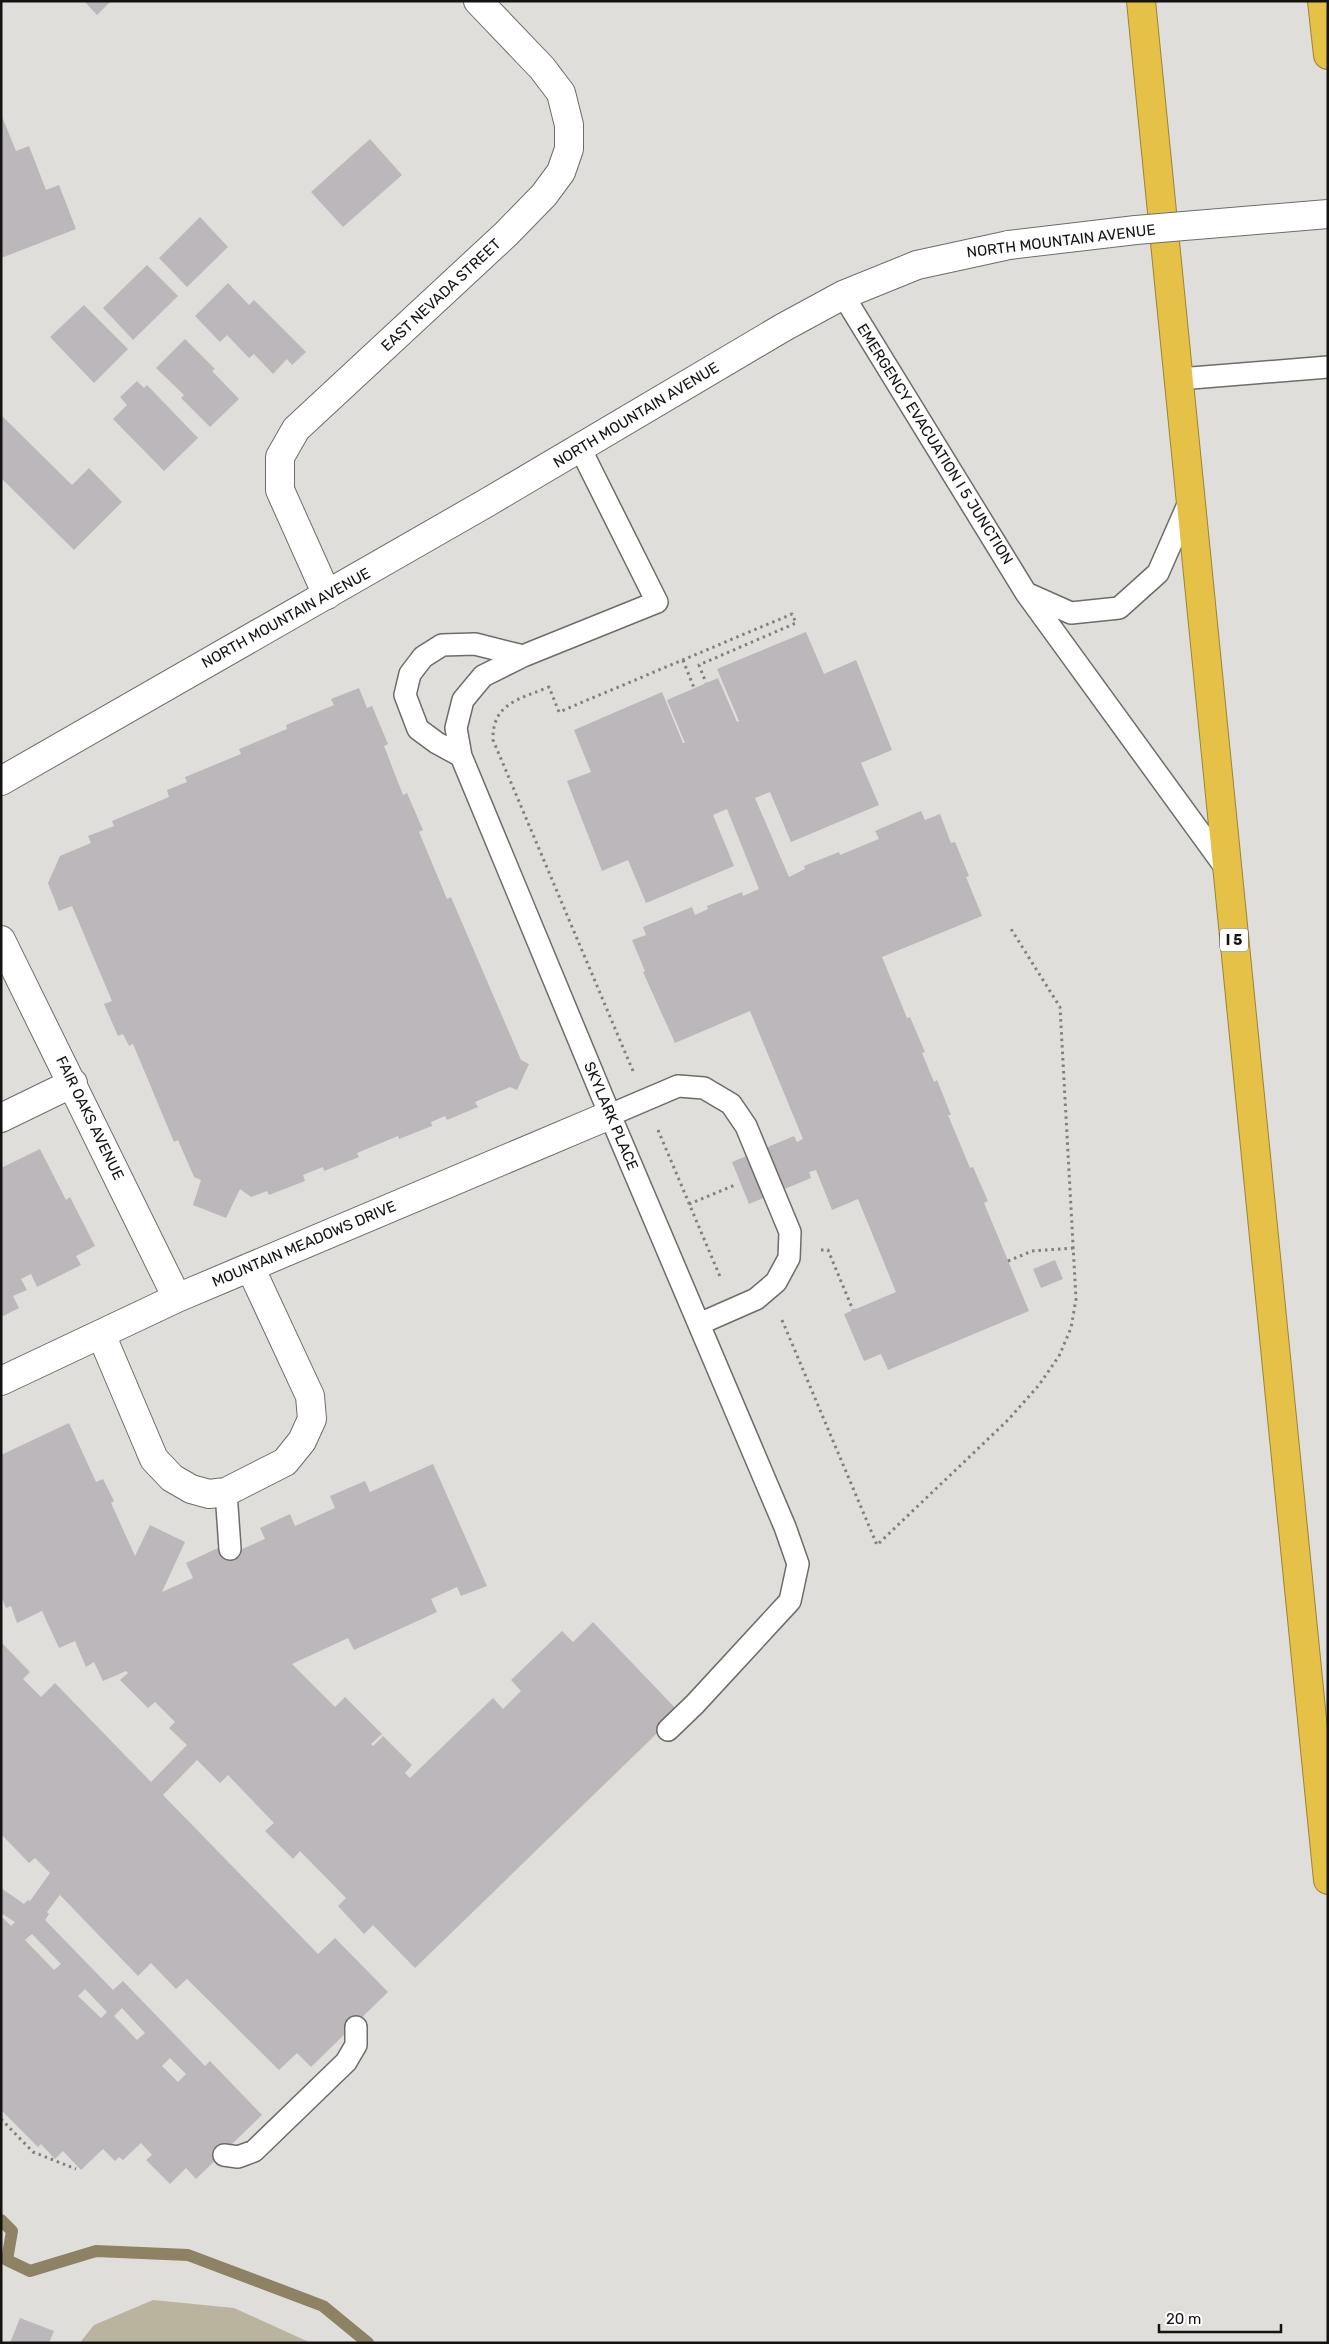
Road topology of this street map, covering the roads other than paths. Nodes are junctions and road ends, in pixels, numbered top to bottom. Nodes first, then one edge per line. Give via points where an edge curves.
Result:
1 (478, 1) edge
2 (1141, 1) edge
3 (1322, 1) edge
4 (1328, 55) edge
5 (1328, 214) edge
6 (843, 295) junction
7 (1328, 367) edge
8 (1179, 379) junction
9 (580, 448) junction
10 (1190, 500) junction
11 (1026, 593) junction
12 (327, 595) junction
13 (523, 656) junction
14 (461, 756) junction
15 (1, 781) edge
16 (1228, 871) junction
17 (1, 940) edge
18 (73, 1083) junction
19 (610, 1114) junction
20 (1, 1118) edge
21 (250, 1267) junction
22 (177, 1298) junction
23 (699, 1324) junction
24 (101, 1334) junction
25 (1, 1381) edge
26 (226, 1492) junction
27 (230, 1549) dead end
28 (668, 1730) dead end
29 (1328, 1880) edge
30 (356, 2026) dead end
31 (224, 2155) dead end

1 - 12 street, EAST NEVADA STREET via 542,68 561,93 569,125 568,149 561,172 544,195 296,429 280,457 280,490
2 - 8 highway, I 5
3 - 4 highway
5 - 6 street, NORTH MOUNTAIN AVENUE, bridge via 1136,230 1009,245 917,265
6 - 9 street, NORTH MOUNTAIN AVENUE
6 - 11 lane, EMERGENCY EVACUATION I 5 JUNCTION
7 - 8 lane
8 - 10 highway, I 5
9 - 12 street, NORTH MOUNTAIN AVENUE
9 - 13 lane via 656,602
10 - 11 lane via 1158,573 1119,608 1071,613
10 - 16 highway, I 5
11 - 16 lane, EMERGENCY EVACUATION I 5 JUNCTION
12 - 15 street, NORTH MOUNTAIN AVENUE
13 - 14 lane, SKYLARK PLACE via 483,676 463,700 456,728
13 - 14 lane via 475,644 442,645 422,656 410,674 405,695 418,729
14 - 19 lane, SKYLARK PLACE
16 - 29 highway, I 5
17 - 18 street, FAIR OAKS AVENUE
18 - 20 street
18 - 22 street, FAIR OAKS AVENUE
19 - 21 street, MOUNTAIN MEADOWS DRIVE
19 - 23 lane, SKYLARK PLACE
19 - 23 lane via 678,1086 704,1088 731,1104 746,1126 790,1232 789,1258 776,1282 756,1298
21 - 22 street, MOUNTAIN MEADOWS DRIVE
21 - 26 street via 310,1396 312,1419 302,1441 285,1462
22 - 24 street, MOUNTAIN MEADOWS DRIVE
23 - 28 lane, SKYLARK PLACE via 798,1564 790,1600
24 - 25 street, MOUNTAIN MEADOWS DRIVE
24 - 26 street via 154,1459 172,1478 191,1489 209,1494
26 - 27 lane
30 - 31 lane via 356,2046 346,2062 254,2151 238,2157

